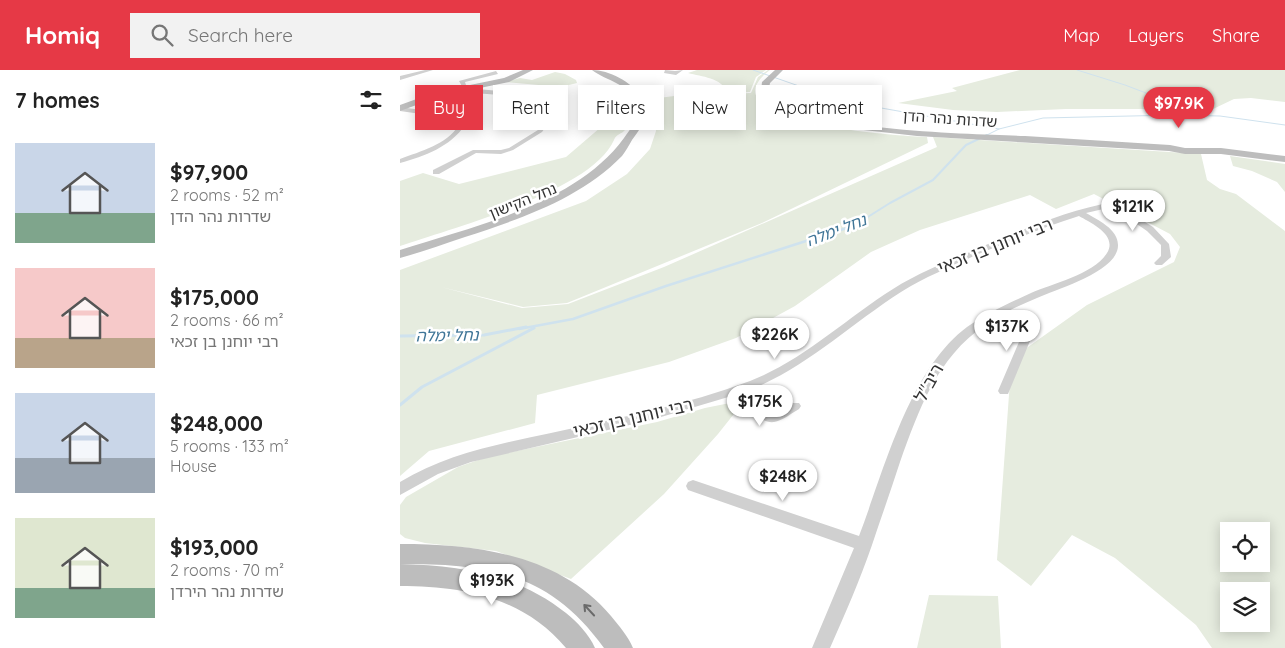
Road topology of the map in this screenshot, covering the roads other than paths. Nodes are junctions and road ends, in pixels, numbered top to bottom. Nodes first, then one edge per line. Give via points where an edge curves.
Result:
1 (431, 70) edge
2 (529, 70) edge
3 (596, 70) edge
4 (602, 70) edge
5 (681, 70) edge
6 (657, 71) edge
7 (667, 71) edge
8 (784, 71) edge
9 (496, 73) dead end
10 (400, 78) edge
11 (464, 85) edge
12 (480, 85) edge
13 (483, 92) edge
14 (415, 103) edge
15 (400, 108) edge
16 (638, 138) junction
17 (1169, 145) junction
18 (1193, 147) junction
19 (1285, 154) edge
20 (1285, 159) edge
21 (400, 161) edge
22 (436, 172) dead end
23 (1080, 212) junction
24 (400, 254) edge
25 (400, 262) edge
26 (1159, 263) dead end
27 (985, 321) junction
28 (737, 390) junction
29 (1004, 391) dead end
30 (795, 406) dead end
31 (450, 464) junction
32 (693, 486) dead end
33 (400, 489) edge
34 (400, 497) edge
35 (864, 545) junction
36 (406, 551) edge
37 (400, 575) edge
38 (582, 648) edge
39 (620, 648) edge
40 (821, 648) edge

1 - 10 street
2 - 12 main road via 506,80
3 - 16 main road via 628,88 640,102 642,112
4 - 16 main road via 633,87 643,97 648,107
5 - 7 street
6 - 7 street
8 - 17 main road, שדרות נהר הדן via 776,90 786,102 801,110 852,122
8 - 17 main road, שדרות נהר הדן via 766,82 765,93 770,99 792,112 831,123 912,132
9 - 11 street via 464,80
13 - 22 street via 540,101 548,107 551,115 540,131 512,149 475,151
14 - 15 main road
15 - 21 street via 450,116 462,125 443,143
16 - 24 main road, נחל הקישון via 602,169 560,196 513,216
16 - 25 main road, נחל הקישון via 614,170 565,201
17 - 18 main road, שדרות נהר הדן via 1187,152
18 - 19 main road, שדרות נהר הדן
18 - 20 main road, שדרות נהר הדן
23 - 26 street, רבי יוחנן בן זכאי via 1113,204 1150,229 1165,244 1166,257
23 - 27 street, ריב"ל via 1112,238 1114,245 1106,260 1089,272
23 - 28 street, רבי יוחנן בן זכאי via 923,275 787,368
27 - 29 street via 1026,341
27 - 35 street, ריב"ל via 962,337 930,376
28 - 30 street via 749,405 772,418
28 - 31 street, רבי יוחנן בן זכאי via 655,415 491,451
31 - 33 street, רבי יוחנן בן זכאי
31 - 34 street, רבי יוחנן בן זכאי via 420,480
32 - 35 street
35 - 40 street, ריב"ל
39 -> 36 main road via 586,606 563,588 538,576 486,559
37 - 38 main road via 440,576 498,587 544,609

